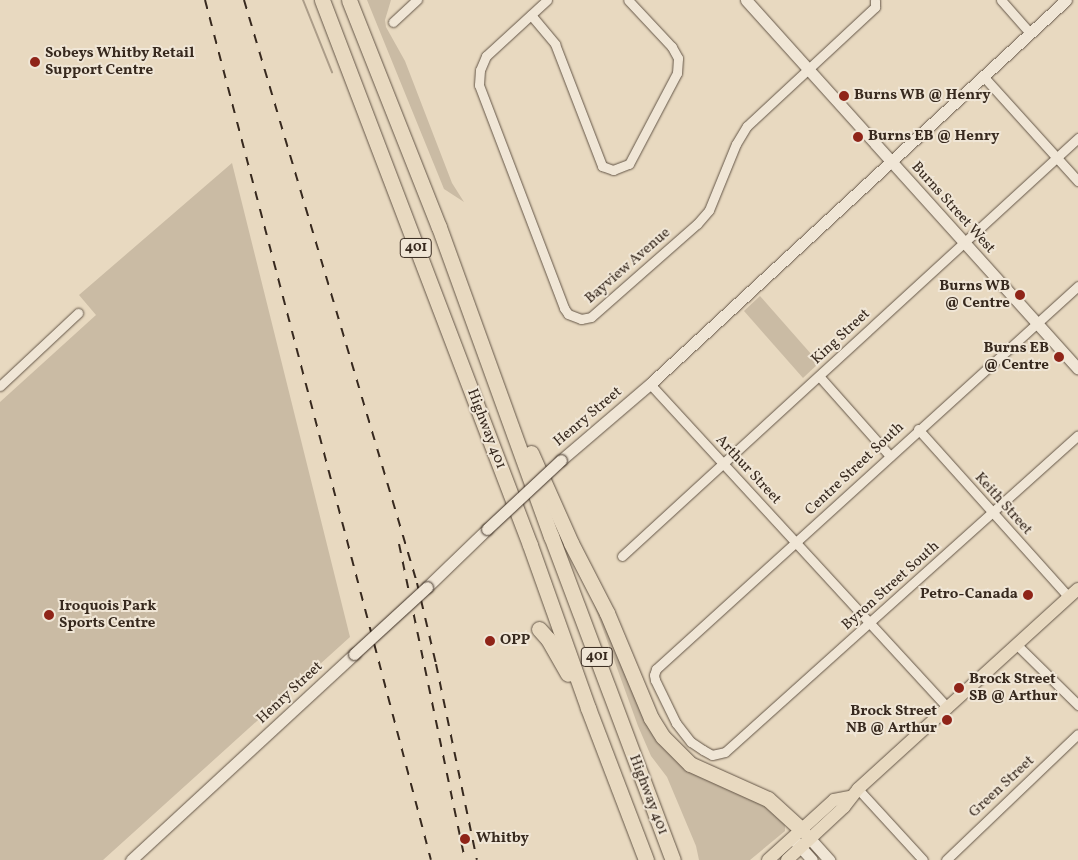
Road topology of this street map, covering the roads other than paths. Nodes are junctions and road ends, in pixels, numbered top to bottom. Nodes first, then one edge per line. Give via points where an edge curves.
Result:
1 (322, 0) edge
2 (349, 0) edge
3 (417, 0) edge
4 (547, 0) edge
5 (628, 0) edge
6 (746, 0) edge
7 (875, 0) edge
8 (1001, 0) edge
9 (1066, 0) edge
10 (531, 15) junction
11 (393, 22) dead end
12 (1030, 33) junction
13 (808, 69) junction
14 (983, 76) junction
15 (1078, 138) edge
16 (1056, 158) junction
17 (891, 162) junction
18 (1078, 181) edge
19 (439, 227) junction
20 (963, 242) junction
21 (1078, 286) edge
22 (78, 313) dead end
23 (1036, 323) junction
24 (1078, 369) edge
25 (819, 376) junction
26 (650, 384) junction
27 (0, 386) edge
28 (918, 430) junction
29 (1078, 435) edge
30 (890, 456) junction
31 (724, 464) junction
32 (992, 512) junction
33 (796, 542) junction
34 (622, 556) dead end
35 (1074, 593) edge
36 (871, 623) junction
37 (539, 629) dead end
38 (1017, 645) junction
39 (1078, 705) edge
40 (948, 708) junction
41 (589, 711) junction
42 (1078, 734) edge
43 (721, 754) joint
44 (854, 793) junction
45 (802, 839) junction
46 (130, 860) edge
47 (635, 860) edge
48 (646, 860) edge
49 (674, 860) edge
50 (768, 860) edge
51 (788, 860) edge
52 (812, 860) edge
53 (829, 860) edge
54 (923, 860) edge
55 (946, 860) edge

1 - 41 highway, Highway 401 / 401 via 530,545
2 - 19 highway, Highway 401 / 401
3 - 11 street
4 - 10 street, Bayview Avenue
5 - 10 street via 672,47 678,58 677,73 629,164 613,170 602,166 555,44
6 - 13 main road, Burns Street West
7 - 13 street, Bayview Avenue via 875,7
8 - 12 street
9 - 12 main road, Henry Street
10 - 13 street, Bayview Avenue via 486,56 478,85 564,308 576,318 591,317 697,224 709,210 736,144 747,126
12 - 14 main road, Henry Street
13 - 17 main road, Burns Street West
14 - 16 street
14 - 17 main road, Henry Street
15 - 16 street, King Street
16 - 18 street
16 - 20 street, King Street
17 - 20 main road, Burns Street West
17 - 26 main road, Henry Street
19 - 45 highway via 529,449 607,613 657,729 690,764 768,799
19 - 49 highway, Highway 401 / 401
20 - 23 main road, Burns Street West
20 - 25 street, King Street
21 - 23 street, Centre Street South
22 - 27 street
23 - 24 main road, Burns Street West
23 - 28 street, Centre Street South
25 - 30 street
25 - 31 street, King Street
26 - 31 street, Arthur Street
26 - 46 main road, Henry Street, bridge via 561,460
28 - 30 street, Centre Street South
28 - 32 street, Keith Street
29 - 32 street, Byron Street South
30 - 33 street, Centre Street South
31 - 33 street, Arthur Street
31 - 34 street, King Street
32 - 35 street, Keith Street
32 - 36 street, Byron Street South
33 - 36 street, Arthur Street
33 - 43 street, Centre Street South via 654,674 669,712 682,732 712,755
35 - 38 main road
36 - 40 street, Arthur Street
36 - 43 street, Byron Street South
37 - 41 highway
38 - 39 street
38 - 40 main road
40 - 44 main road
41 - 47 highway
41 - 48 highway, Highway 401 / 401
42 - 55 street, Green Street
44 - 45 main road via 834,800
44 - 54 street
45 - 50 main road
45 - 51 main road
45 - 52 main road
45 - 53 main road

